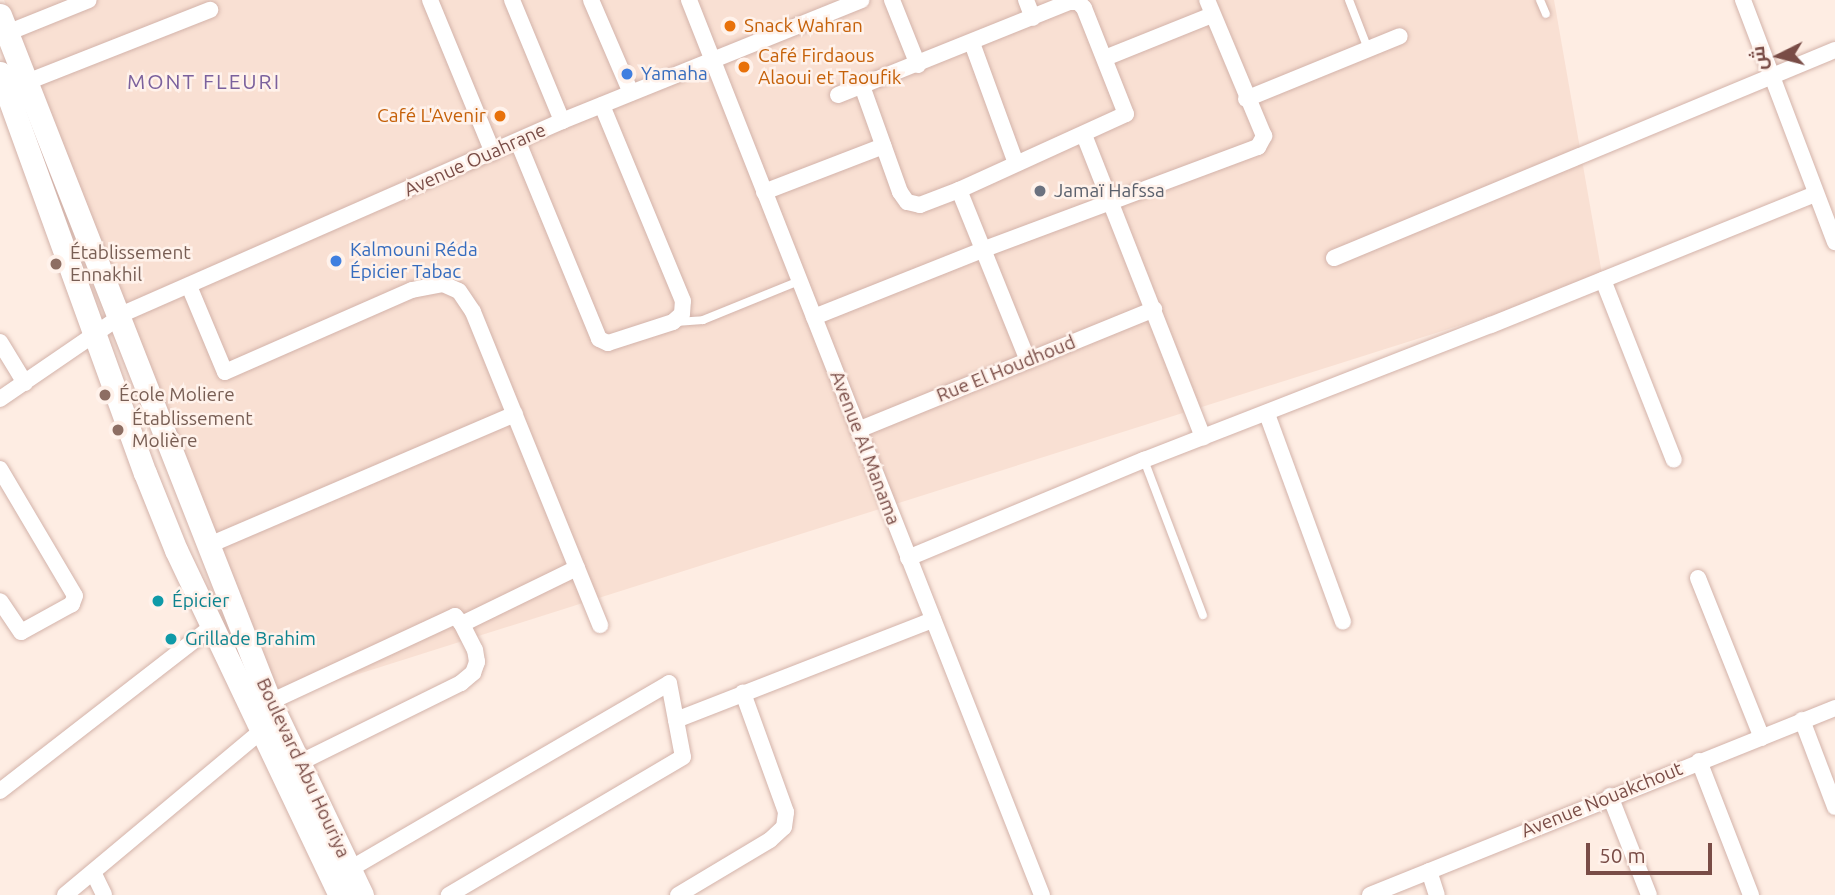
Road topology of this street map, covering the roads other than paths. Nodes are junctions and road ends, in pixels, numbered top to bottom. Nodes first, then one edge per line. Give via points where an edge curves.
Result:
1 (89, 0) edge
2 (430, 0) edge
3 (512, 0) edge
4 (591, 0) edge
5 (689, 0) edge
6 (862, 0) edge
7 (892, 0) edge
8 (1026, 0) edge
9 (1349, 0) edge
10 (1540, 0) edge
11 (1743, 0) edge
12 (1210, 7) edge
13 (210, 10) dead end
14 (1546, 14) dead end
15 (1033, 18) junction
16 (4, 24) edge
17 (1400, 36) dead end
18 (972, 43) junction
19 (1368, 49) junction
20 (1835, 50) edge
21 (1105, 58) junction
22 (711, 59) junction
23 (918, 65) junction
24 (0, 73) edge
25 (1772, 76) junction
26 (26, 82) junction
27 (862, 86) junction
28 (631, 93) junction
29 (838, 95) dead end
30 (1246, 99) junction
31 (603, 105) junction
32 (562, 121) junction
33 (1084, 135) junction
34 (517, 142) junction
35 (883, 146) junction
36 (493, 153) junction
37 (1016, 163) junction
38 (959, 190) junction
39 (764, 192) junction
40 (1816, 194) junction
41 (1111, 201) junction
42 (73, 237) junction
43 (1835, 242) edge
44 (982, 250) junction
45 (1334, 258) dead end
46 (1603, 280) junction
47 (799, 281) junction
48 (189, 286) junction
49 (1154, 309) junction
50 (814, 317) junction
51 (117, 318) junction
52 (673, 322) junction
53 (96, 335) junction
54 (0, 342) edge
55 (1028, 361) junction
56 (25, 383) junction
57 (0, 399) edge
58 (515, 414) junction
59 (1267, 414) junction
60 (858, 430) junction
61 (1203, 437) junction
62 (1144, 460) junction
63 (1674, 460) dead end
64 (0, 469) edge
65 (207, 546) junction
66 (908, 558) junction
67 (577, 568) junction
68 (1698, 578) dead end
69 (0, 601) edge
70 (1203, 614) dead end
71 (933, 620) junction
72 (1343, 622) dead end
73 (462, 624) junction
74 (600, 625) dead end
75 (213, 626) junction
76 (743, 693) junction
77 (270, 702) junction
78 (1835, 708) edge
79 (676, 720) junction
80 (1802, 720) junction
81 (261, 731) junction
82 (1762, 738) junction
83 (1699, 761) junction
84 (299, 763) junction
85 (0, 791) edge
86 (1610, 796) junction
87 (1835, 807) edge
88 (350, 869) junction
89 (1429, 871) junction
90 (93, 872) junction
91 (65, 895) edge
92 (104, 895) edge
93 (340, 895) edge
94 (362, 895) edge
95 (449, 895) edge
96 (678, 895) edge
97 (1042, 895) edge
98 (1370, 895) edge
99 (1437, 895) edge
100 (1649, 895) edge
101 (1751, 895) edge

1 - 16 street
2 - 36 street
3 - 32 street
4 - 28 street
5 - 22 street, Avenue Al Manama
6 - 22 street, Avenue Ouahrane
7 - 23 street
8 - 15 street
9 - 19 lane
10 - 14 lane
11 - 25 street
12 - 21 street
12 - 30 street
13 - 26 street
15 - 18 street
15 - 21 street via 1078,2
16 - 26 main road, Boulevard Abu Houriya
17 - 19 street
18 - 23 street
18 - 37 street
19 - 30 street
20 - 25 street
21 - 33 street via 1126,114
22 - 28 street, Avenue Ouahrane
22 - 39 street, Avenue Al Manama
23 - 27 street
24 - 42 main road, Boulevard Abu Houriya
25 - 40 street
25 - 45 street
26 - 42 main road, Boulevard Abu Houriya
27 - 29 street
27 - 35 street
28 - 31 street, Avenue Ouahrane
30 - 41 street via 1264,136 1258,147
31 - 32 street, Avenue Ouahrane
31 - 52 street via 683,301 681,314
32 - 34 street, Avenue Ouahrane
33 - 37 street
33 - 41 street
34 - 36 street, Avenue Ouahrane
34 - 52 street via 599,339 608,343
35 - 38 street via 907,202 920,205
35 - 39 street
36 - 48 street, Avenue Ouahrane
37 - 38 street
38 - 44 street
39 - 47 street, Avenue Al Manama
40 - 43 street
40 - 46 street
41 - 44 street
41 - 49 street
42 - 51 main road, Boulevard Abu Houriya
42 - 53 main road, Boulevard Abu Houriya
44 - 50 street
44 - 55 street
46 - 59 street
46 - 63 street
47 - 50 street, Avenue Al Manama
47 - 52 lane via 703,320
48 - 51 street, Avenue Ouahrane
48 - 58 street via 225,372 412,290 443,284 459,291 473,312
49 - 55 street, Rue El Houdhoud
49 - 61 street
50 - 60 street, Avenue Al Manama
51 - 53 street, Avenue Ouahrane
51 - 65 main road, Boulevard Abu Houriya
53 - 56 street, Avenue Ouahrane
53 - 75 main road, Boulevard Abu Houriya via 145,474
54 - 56 street
55 - 60 street, Rue El Houdhoud
56 - 57 street, Avenue Ouahrane
58 - 65 street
58 - 67 street
59 - 61 street
59 - 72 street
60 - 66 street, Avenue Al Manama
61 - 62 street
62 - 66 street
62 - 70 lane
64 - 69 street via 75,596 72,604 21,632
65 - 77 main road, Boulevard Abu Houriya
66 - 71 street, Avenue Al Manama
67 - 73 street
67 - 74 street
68 - 82 street
71 - 76 street
71 - 97 street, Avenue Al Manama
73 - 77 street via 455,616
73 - 84 street via 475,650 473,673
75 - 81 main road, Boulevard Abu Houriya
75 - 85 street
76 - 79 street
76 - 96 street via 784,805 784,827
77 - 84 main road, Boulevard Abu Houriya
78 - 80 street, Avenue Nouakchout
79 - 88 street via 669,684
79 - 95 street via 683,757
80 - 82 street, Avenue Nouakchout
80 - 87 street
81 - 90 street
81 - 93 main road, Boulevard Abu Houriya
82 - 83 street, Avenue Nouakchout
83 - 86 street, Avenue Nouakchout
83 - 101 street
84 - 88 main road, Boulevard Abu Houriya
86 - 89 street, Avenue Nouakchout
86 - 100 street
88 - 94 main road, Boulevard Abu Houriya
89 - 98 street, Avenue Nouakchout
89 - 99 street
90 - 91 street
90 - 92 street

